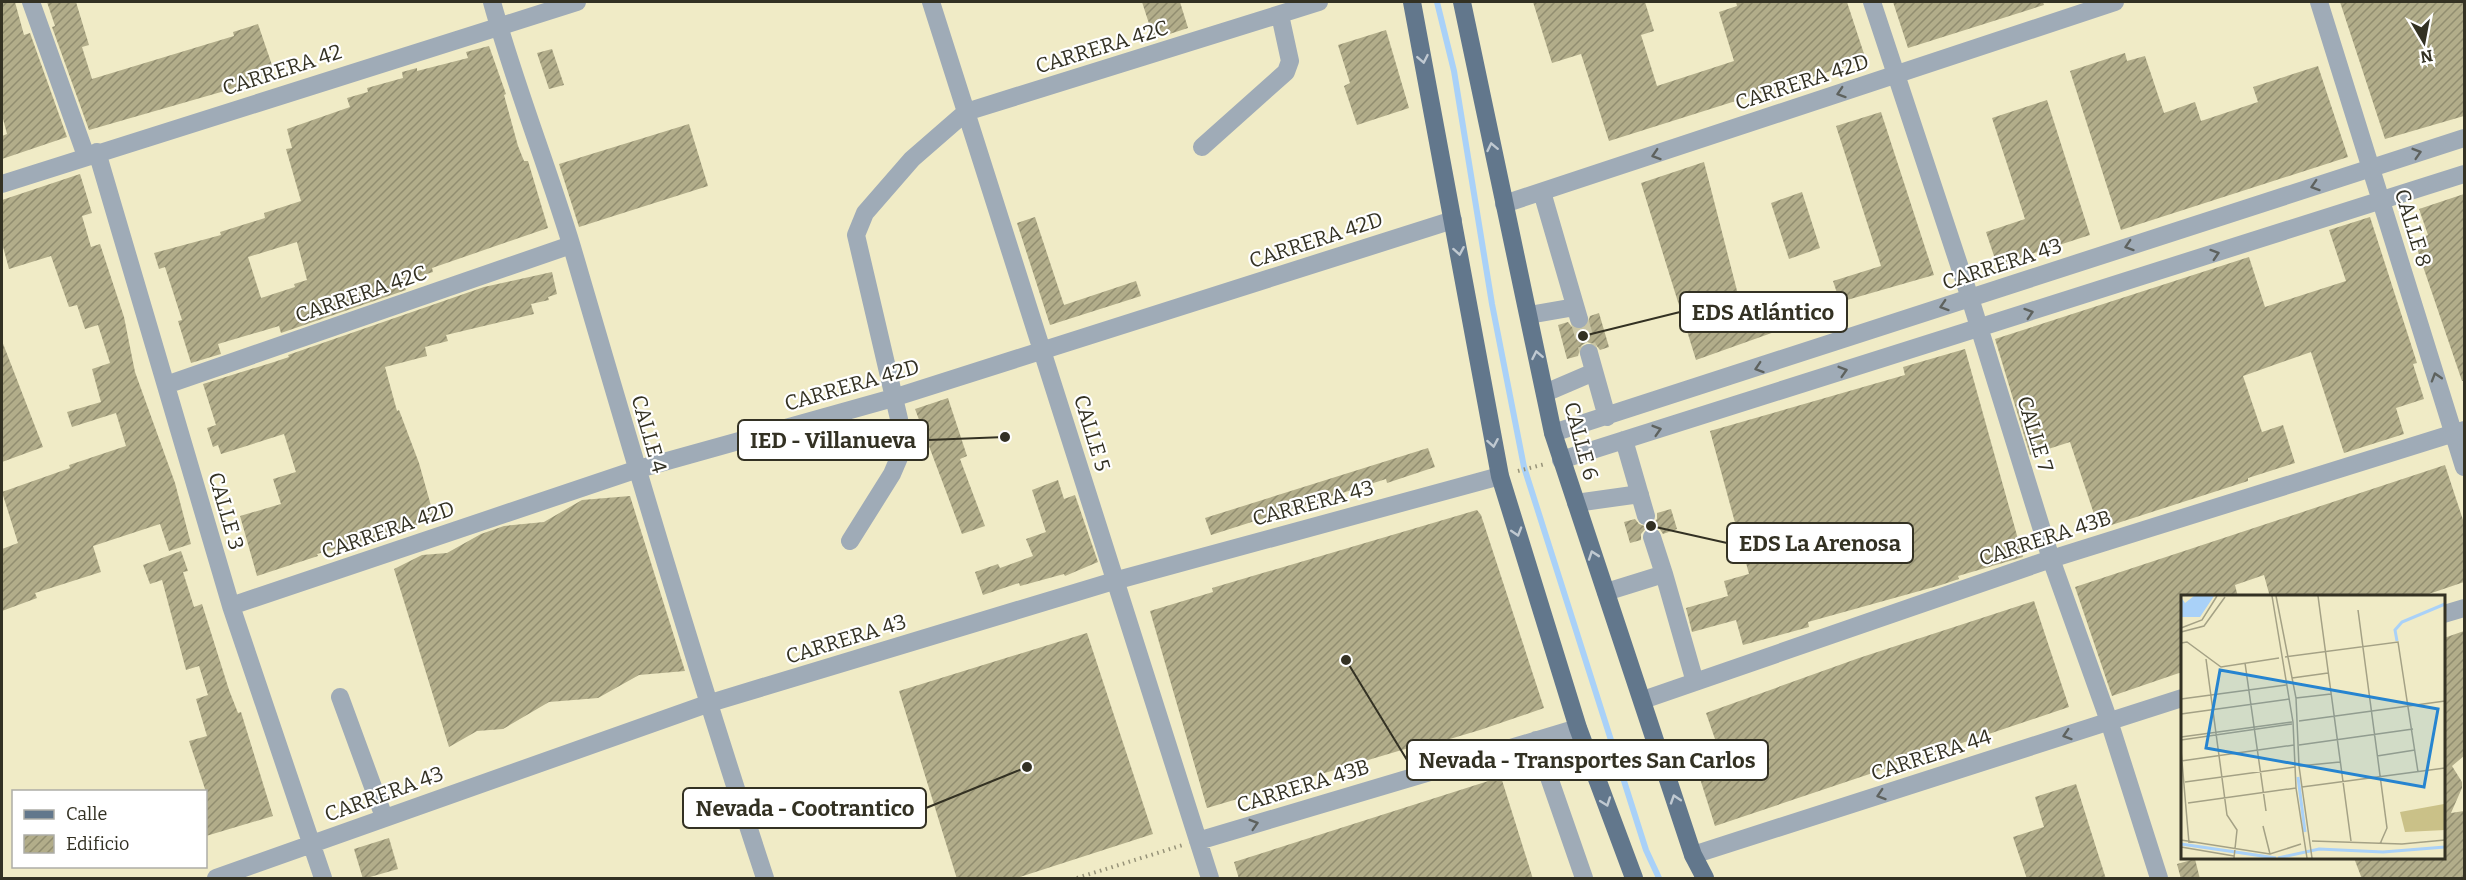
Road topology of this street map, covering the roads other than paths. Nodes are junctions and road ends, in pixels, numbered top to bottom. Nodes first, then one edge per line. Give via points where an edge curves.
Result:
1 (31, 2) edge
2 (492, 2) edge
3 (577, 2) edge
4 (932, 2) edge
5 (1319, 2) edge
6 (1412, 2) edge
7 (1462, 2) edge
8 (1872, 2) edge
9 (2115, 2) edge
10 (2319, 2) edge
11 (2075, 8) edge
12 (1280, 15) junction
13 (499, 26) junction
14 (1896, 74) junction
15 (966, 112) junction
16 (2464, 138) edge
17 (1202, 147) dead end
18 (92, 154) junction
19 (2370, 168) junction
20 (2464, 174) edge
21 (2, 184) edge
22 (1542, 192) junction
23 (2381, 201) junction
24 (1504, 204) junction
25 (1453, 220) junction
26 (571, 245) junction
27 (1970, 298) junction
28 (1529, 315) junction
29 (1979, 329) junction
30 (1042, 350) junction
31 (1589, 353) tunnel mouth
32 (1594, 372) junction
33 (166, 385) junction
34 (1545, 393) junction
35 (893, 398) junction
36 (1607, 417) junction
37 (2459, 431) edge
38 (1553, 433) junction
39 (1624, 440) junction
40 (1561, 460) junction
41 (2464, 467) edge
42 (635, 470) junction
43 (1500, 476) junction
44 (1640, 494) junction
45 (1576, 503) junction
46 (1646, 516) dead end
47 (1652, 537) dead end
48 (850, 541) dead end
49 (2051, 559) junction
50 (1664, 574) junction
51 (1114, 581) junction
52 (1606, 592) junction
53 (231, 606) junction
54 (2464, 608) edge
55 (2445, 614) edge
56 (1695, 682) junction
57 (340, 697) dead end
58 (2181, 698) edge
59 (1643, 700) junction
60 (707, 704) junction
61 (2109, 721) junction
62 (1578, 728) junction
63 (1536, 740) junction
64 (384, 817) junction
65 (1198, 841) junction
66 (312, 845) junction
67 (1694, 855) junction
68 (216, 879) edge
69 (323, 879) edge
70 (765, 879) edge
71 (1210, 879) edge
72 (1584, 879) edge
73 (1634, 879) edge
74 (1705, 879) edge
75 (2159, 879) edge

1 - 18 street, CALLE 3
2 - 13 street, CALLE 4
3 - 13 street, CARRERA 42
4 - 15 street, CALLE 5
5 - 12 street, CARRERA 42C
6 -> 25 main road
24 -> 7 main road, CALLE 6
8 - 14 street, CALLE 7
9 - 11 street, CARRERA 42D
10 - 19 street, CALLE 8
11 - 14 street, CARRERA 42D
12 - 15 street, CARRERA 42C
12 - 17 street via 1290,61 1286,72
13 - 18 street, CARRERA 42
13 - 26 street, CALLE 4
14 -> 22 street, CARRERA 42D
14 - 27 street, CALLE 7
15 - 30 street, CALLE 5
15 - 35 street via 912,159 865,213 856,235
19 -> 16 street, CARRERA 43
18 - 21 street, CARRERA 42
18 - 33 street, CALLE 3
19 - 23 street, CALLE 8
19 -> 27 street, CARRERA 43
20 - 23 street
22 - 24 street, CARRERA 42D
22 - 28 street via 1577,313
29 -> 23 street
37 -> 23 street, CALLE 8
24 - 28 main road, CALLE 6
25 - 30 street, CARRERA 42D
25 -> 43 main road
26 - 33 street, CARRERA 42C
26 - 42 street, CALLE 4
27 - 29 street, CALLE 7
27 -> 36 street, CARRERA 43
34 -> 28 main road, CALLE 6
39 -> 29 street
29 - 49 street, CALLE 7
30 - 35 street, CARRERA 42D
30 - 51 street, CALLE 5
31 - 32 street
32 - 34 street
32 - 36 street
33 - 53 street, CALLE 3
34 - 38 main road, CALLE 6
35 - 42 street, CARRERA 42D
35 - 48 street via 901,453
36 - 38 street, CARRERA 43
37 - 41 street, CALLE 8
37 - 49 street, CARRERA 43B
38 - 40 main road, CALLE 6
39 - 40 street
39 - 44 street
40 - 45 main road, CALLE 6
42 - 53 street, CARRERA 42D
42 - 60 street, CALLE 4
43 - 51 street, CARRERA 43
43 -> 62 main road
44 - 45 street
44 - 46 street
52 -> 45 main road, CALLE 6
47 - 50 street
49 - 56 street, CARRERA 43B
49 - 61 street, CALLE 7
50 - 52 street
50 - 56 street
51 - 60 street, CARRERA 43
51 - 65 street, CALLE 5
52 - 59 main road, CALLE 6
53 - 66 street, CALLE 3
54 - 55 street
56 - 59 street, CARRERA 43B
57 - 64 street
58 - 61 street, CARRERA 44
67 -> 59 main road, CALLE 6
60 - 64 street, CARRERA 43
60 - 70 street, CALLE 4
61 -> 67 street, CARRERA 44
61 - 75 street, CALLE 7
62 - 63 street, CARRERA 43B
62 -> 73 main road
65 -> 63 street, CARRERA 43B
63 - 72 street
64 - 66 street, CARRERA 43
65 - 71 street, CALLE 5
66 - 68 street, CARRERA 43
66 - 69 street, CALLE 3
67 - 74 main road, CALLE 6

